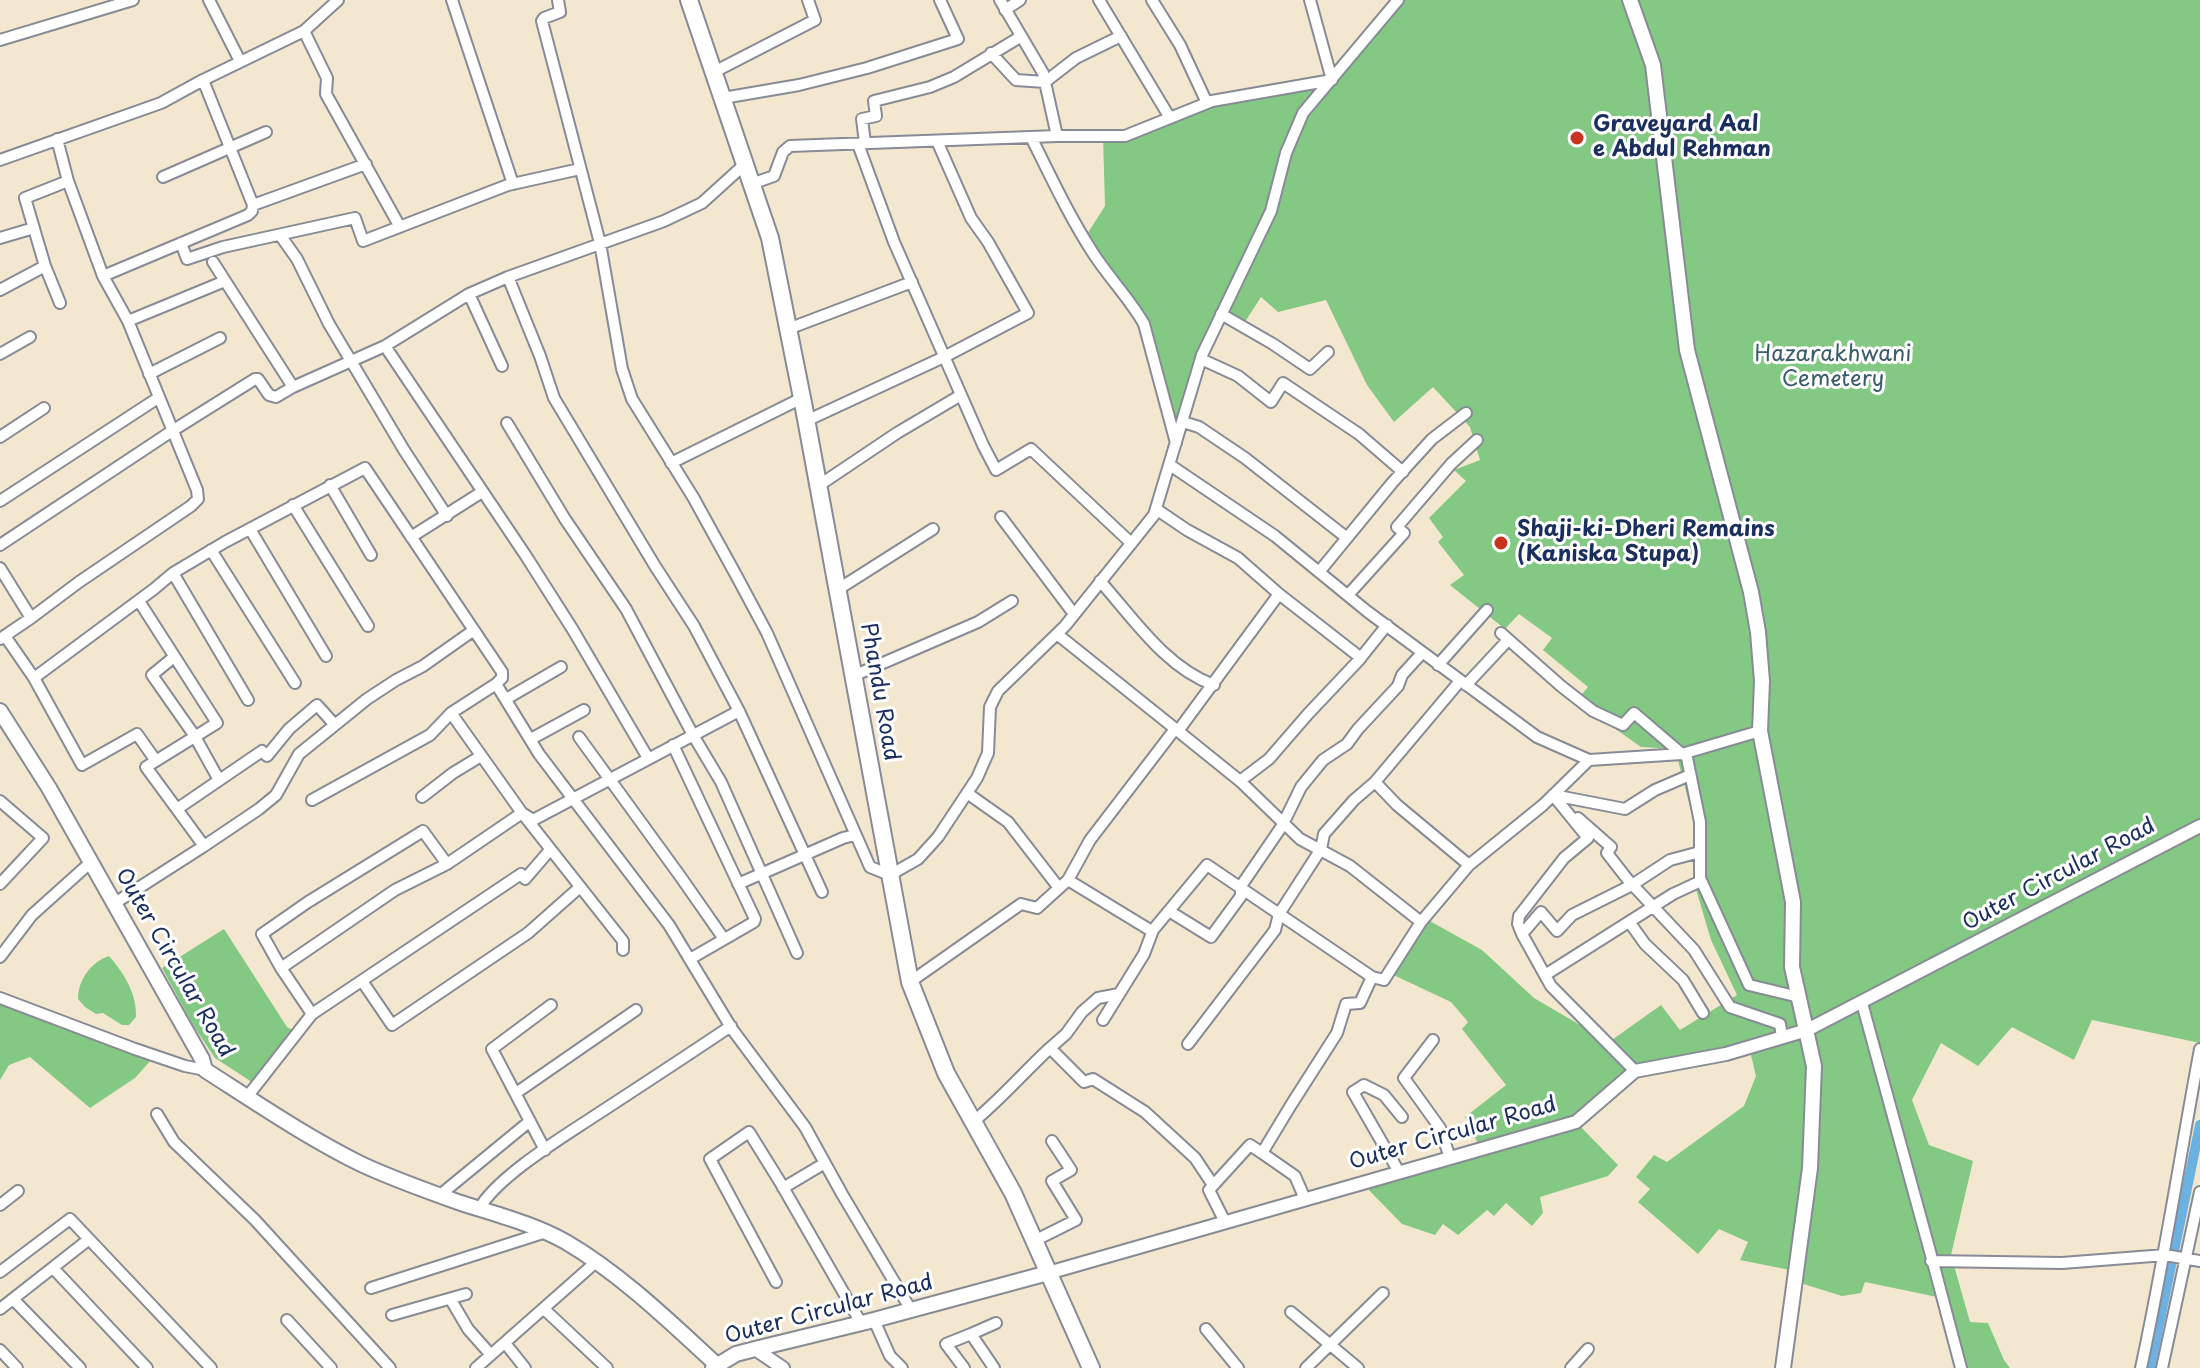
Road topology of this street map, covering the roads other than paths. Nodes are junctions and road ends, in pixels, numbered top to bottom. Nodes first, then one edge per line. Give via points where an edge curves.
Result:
1 (133, 0) edge
2 (209, 0) edge
3 (338, 0) edge
4 (452, 0) edge
5 (558, 0) edge
6 (689, 0) edge
7 (808, 0) edge
8 (940, 0) edge
9 (1020, 0) edge
10 (1099, 0) edge
11 (1152, 0) edge
12 (1310, 0) edge
13 (1398, 0) edge
14 (1630, 0) edge
15 (326, 5) edge
16 (1002, 5) edge
17 (304, 31) junction
18 (1121, 36) junction
19 (1020, 37) junction
20 (0, 40) edge
21 (991, 53) junction
22 (240, 61) junction
23 (714, 72) junction
24 (203, 80) junction
25 (1332, 80) junction
26 (1045, 82) junction
27 (723, 98) junction
28 (1207, 103) junction
29 (1170, 118) junction
30 (266, 132) dead end
31 (1057, 136) junction
32 (1031, 137) junction
33 (57, 139) junction
34 (937, 141) junction
35 (861, 144) junction
36 (231, 147) junction
37 (0, 160) edge
38 (366, 164) junction
39 (745, 164) junction
40 (580, 169) junction
41 (163, 177) dead end
42 (68, 181) junction
43 (513, 184) junction
44 (751, 184) junction
45 (253, 205) junction
46 (400, 227) junction
47 (34, 228) junction
48 (280, 235) junction
49 (0, 238) edge
50 (181, 243) junction
51 (600, 243) junction
52 (213, 262) dead end
53 (45, 266) junction
54 (103, 276) junction
55 (508, 277) junction
56 (225, 281) junction
57 (912, 282) junction
58 (0, 290) edge
59 (469, 294) junction
60 (60, 303) dead end
61 (1221, 314) junction
62 (128, 321) junction
63 (788, 329) junction
64 (30, 337) dead end
65 (220, 338) dead end
66 (385, 346) junction
67 (1328, 352) dead end
68 (0, 354) edge
69 (944, 357) junction
70 (1201, 359) junction
71 (352, 360) junction
72 (502, 366) dead end
73 (149, 374) junction
74 (293, 387) junction
75 (961, 395) junction
76 (158, 398) junction
77 (802, 398) junction
78 (44, 408) dead end
79 (1466, 413) dead end
80 (806, 421) junction
81 (1183, 422) junction
82 (507, 423) dead end
83 (172, 431) junction
84 (0, 437) edge
85 (1477, 440) dead end
86 (1176, 445) junction
87 (671, 463) junction
88 (1170, 465) junction
89 (1403, 472) junction
90 (330, 485) junction
91 (818, 486) junction
92 (482, 492) junction
93 (0, 501) edge
94 (293, 505) junction
95 (1156, 509) junction
96 (447, 516) junction
97 (1001, 517) dead end
98 (250, 529) junction
99 (933, 529) dead end
100 (411, 537) junction
101 (1347, 538) junction
102 (1130, 542) junction
103 (0, 545) edge
104 (211, 550) junction
105 (371, 555) dead end
106 (0, 568) edge
107 (1319, 572) junction
108 (173, 573) junction
109 (1100, 581) junction
110 (837, 590) junction
111 (1279, 594) junction
112 (1348, 595) junction
113 (139, 601) junction
114 (1012, 601) dead end
115 (1487, 610) dead end
116 (1074, 614) junction
117 (31, 618) junction
118 (1387, 625) junction
119 (368, 626) dead end
120 (474, 630) junction
121 (1057, 634) junction
122 (2, 637) edge
123 (1422, 653) junction
124 (326, 656) dead end
125 (174, 657) junction
126 (1361, 658) junction
127 (1438, 665) junction
128 (561, 667) dead end
129 (853, 676) junction
130 (34, 678) junction
131 (295, 683) dead end
132 (1463, 683) junction
133 (496, 684) junction
134 (1214, 685) junction
135 (506, 699) junction
136 (248, 700) dead end
137 (584, 710) dead end
138 (0, 711) edge
139 (739, 711) junction
140 (451, 713) junction
141 (335, 725) junction
142 (1177, 730) junction
143 (1760, 731) junction
144 (693, 735) junction
145 (195, 737) junction
146 (579, 737) dead end
147 (531, 739) junction
148 (673, 745) junction
149 (1684, 754) junction
150 (481, 756) junction
151 (648, 758) junction
152 (1589, 760) junction
153 (156, 761) junction
154 (1690, 775) junction
155 (609, 779) junction
156 (219, 780) junction
157 (1240, 781) junction
158 (1375, 782) junction
159 (967, 793) junction
160 (1553, 795) junction
161 (422, 797) dead end
162 (573, 799) junction
163 (312, 800) dead end
164 (0, 801) edge
165 (177, 809) junction
166 (522, 813) junction
167 (1283, 823) junction
168 (2200, 826) edge
169 (855, 835) junction
170 (204, 846) junction
171 (1321, 849) junction
172 (550, 850) junction
173 (1700, 852) junction
174 (805, 855) junction
175 (91, 862) junction
176 (447, 864) junction
177 (1469, 865) junction
178 (761, 875) junction
179 (890, 875) junction
180 (1701, 881) junction
181 (0, 884) edge
182 (738, 884) junction
183 (1063, 884) junction
184 (1632, 885) junction
185 (1241, 886) junction
186 (580, 887) junction
187 (822, 892) dead end
188 (115, 903) junction
189 (1653, 907) junction
190 (1169, 911) junction
191 (1279, 914) junction
192 (1421, 922) junction
193 (1630, 923) junction
194 (1153, 930) junction
195 (1522, 934) junction
196 (724, 939) junction
197 (623, 950) dead end
198 (797, 953) dead end
199 (0, 957) edge
200 (690, 959) junction
201 (281, 968) junction
202 (1545, 975) junction
203 (1372, 977) junction
204 (362, 981) junction
205 (910, 982) junction
206 (1119, 994) junction
207 (1799, 997) junction
208 (0, 998) edge
209 (1862, 1003) junction
210 (551, 1005) dead end
211 (636, 1010) dead end
212 (1703, 1013) dead end
213 (312, 1014) junction
214 (1103, 1020) dead end
215 (731, 1026) junction
216 (1807, 1030) junction
217 (1782, 1037) junction
218 (1433, 1040) dead end
219 (1188, 1044) dead end
220 (1050, 1048) junction
221 (2200, 1049) edge
222 (205, 1070) junction
223 (1635, 1071) junction
224 (516, 1093) junction
225 (247, 1097) junction
226 (157, 1114) dead end
227 (1402, 1117) dead end
228 (530, 1121) junction
229 (973, 1122) junction
230 (1052, 1141) dead end
231 (545, 1150) junction
232 (1262, 1153) junction
233 (1450, 1158) junction
234 (825, 1163) junction
235 (1399, 1172) junction
236 (1213, 1185) junction
237 (783, 1188) junction
238 (18, 1191) dead end
239 (2200, 1192) edge
240 (440, 1195) junction
241 (1305, 1199) junction
242 (0, 1205) edge
243 (479, 1209) junction
244 (1225, 1222) junction
245 (546, 1232) junction
246 (88, 1240) junction
247 (1034, 1241) junction
248 (2165, 1255) junction
249 (2186, 1258) junction
250 (1931, 1261) junction
251 (2200, 1261) edge
252 (596, 1262) junction
253 (53, 1268) junction
254 (0, 1272) edge
255 (1048, 1273) junction
256 (776, 1282) dead end
257 (371, 1288) dead end
258 (1383, 1293) dead end
259 (466, 1294) dead end
260 (13, 1299) junction
261 (451, 1300) junction
262 (0, 1309) edge
263 (544, 1309) junction
264 (911, 1310) junction
265 (1291, 1312) dead end
266 (392, 1315) dead end
267 (287, 1320) dead end
268 (867, 1322) junction
269 (996, 1323) dead end
270 (1206, 1329) dead end
271 (971, 1334) junction
272 (505, 1343) junction
273 (1330, 1346) junction
274 (755, 1349) junction
275 (1588, 1349) dead end
276 (0, 1350) edge
277 (491, 1355) junction
278 (206, 1366) edge
279 (716, 1367) edge
280 (17, 1368) edge
281 (80, 1368) edge
282 (147, 1368) edge
283 (331, 1368) edge
284 (390, 1368) edge
285 (476, 1368) edge
286 (525, 1368) edge
287 (607, 1368) edge
288 (783, 1368) edge
289 (902, 1368) edge
290 (964, 1368) edge
291 (994, 1368) edge
292 (1091, 1368) edge
293 (1238, 1368) edge
294 (1306, 1368) edge
295 (1358, 1368) edge
296 (1571, 1368) edge
297 (1783, 1368) edge
298 (1961, 1368) edge
299 (2141, 1368) edge
300 (2162, 1368) edge

1 - 20 street
2 - 22 street
3 - 15 street
4 - 43 street
5 - 40 street via 560,12 542,21
6 - 23 main road, Phandu Road
7 - 23 street via 815,20
8 - 27 street via 958,39 867,68
9 - 16 street
10 - 18 street
11 - 28 street
12 - 25 street
13 - 25 street
14 - 143 main road via 1653,65 1687,350 1751,592 1762,681
15 - 17 street
16 - 19 street
17 - 22 street
17 - 38 street via 327,78 326,94
18 - 26 street via 1076,58
18 - 29 street
19 - 21 street
19 - 26 street
21 - 26 street via 1016,80
21 - 35 street via 930,87 874,101 876,116 862,119
22 - 24 street
23 - 27 main road, Phandu Road
24 - 33 street via 161,103
24 - 36 street
25 - 28 street
25 - 61 street via 1303,113 1271,211
26 - 31 street
27 - 39 main road, Phandu Road
28 - 29 street
29 - 31 street via 1125,136
30 - 36 street
31 - 32 street
32 - 34 street
32 - 86 street via 1071,219 1144,324
33 - 37 street
33 - 42 street
34 - 35 street
34 - 69 street via 971,218 1028,313
35 - 44 street via 790,146 774,176
35 - 57 street
36 - 41 street
36 - 45 street
38 - 45 street
38 - 46 street
39 - 44 main road, Phandu Road
39 - 51 street via 702,203
40 - 43 street
40 - 51 street
42 - 47 street via 25,198
42 - 54 street
43 - 46 street
44 - 63 main road, Phandu Road via 770,238
45 - 50 street via 248,215
46 - 48 street via 363,241 355,218
47 - 49 street
47 - 53 street
48 - 50 street via 187,259
48 - 71 street
50 - 54 street
51 - 55 street
51 - 87 street via 628,389
52 - 56 street
53 - 58 street
53 - 60 street
54 - 62 street
55 - 59 street
55 - 139 street via 554,398 694,626
56 - 62 street
56 - 74 street
57 - 63 street
57 - 69 street
59 - 66 street
59 - 72 street
61 - 67 street via 1310,369
61 - 70 street
62 - 73 street
63 - 77 main road, Phandu Road
64 - 68 street
65 - 73 street
66 - 71 street
66 - 92 street
69 - 75 street
69 - 80 street
70 - 81 street
70 - 89 street via 1238,376 1271,402 1283,383 1359,434
71 - 74 street
71 - 96 street
73 - 76 street
74 - 83 street via 273,397 255,379
75 - 91 street
75 - 102 street via 996,470 1031,449
76 - 83 street
76 - 93 street
77 - 80 main road, Phandu Road
77 - 87 street
78 - 84 street
79 - 89 street via 1432,439
80 - 91 main road, Phandu Road
81 - 86 street
81 - 101 street via 1245,458
82 - 144 street via 626,609
83 - 103 street
83 - 117 street via 198,499
85 - 112 street via 1397,527 1404,533
86 - 88 street
87 - 169 street via 767,633
88 - 95 street
88 - 107 street
89 - 101 street
90 - 94 street
90 - 100 street via 365,468
90 - 105 street
91 - 110 main road, Phandu Road
92 - 96 street
92 - 151 street via 573,630
94 - 98 street
94 - 119 street
95 - 102 street
95 - 111 street via 1238,558
96 - 100 street
97 - 116 street
98 - 104 street
98 - 124 street
99 - 110 street
100 - 120 street
101 - 107 street
102 - 109 street
104 - 108 street
104 - 131 street
106 - 117 street
107 - 112 street
108 - 113 street
108 - 136 street
109 - 116 street
109 - 134 street via 1166,655
110 - 129 main road, Phandu Road
111 - 126 street
111 - 134 street
112 - 118 street
113 - 125 street
113 - 130 street
114 - 129 street via 978,622
115 - 127 street
116 - 121 street
117 - 122 street
118 - 123 street
118 - 126 street
120 - 133 street via 502,672
120 - 141 street
121 - 142 street
121 - 159 street via 998,691 990,707 988,753
122 - 130 street
123 - 127 street
123 - 167 street via 1347,744 1323,760 1301,787
125 - 145 street via 152,675
125 - 145 street via 217,723
126 - 157 street via 1269,759
127 - 132 street
128 - 135 street
129 - 179 main road, Phandu Road
130 - 153 street via 82,765 137,734
132 - 149 street via 1505,637 1593,711 1623,725 1634,713
132 - 152 street via 1537,737
132 - 158 street
133 - 135 street
133 - 140 street
134 - 142 street
135 - 147 street
137 - 147 street
138 - 175 main road, Outer Circular Road
139 - 144 street
139 - 174 street
140 - 150 street
140 - 163 street via 430,735
141 - 156 street via 317,705 267,756 262,751
141 - 170 street via 299,754 276,795
142 - 157 street
142 - 183 street via 1090,840
143 - 149 street
143 - 207 main road via 1793,902 1792,967
144 - 148 street
144 - 178 street via 721,782
145 - 153 street
145 - 156 street
146 - 155 street
147 - 162 street
148 - 151 street
148 - 182 street
149 - 152 street
149 - 154 street
150 - 161 street
150 - 166 street
151 - 155 street
152 - 160 street
153 - 165 street via 146,767
154 - 160 street via 1625,809
154 - 173 street
155 - 162 street
155 - 196 street
156 - 165 street
157 - 167 street
158 - 171 street via 1324,834
158 - 177 street
159 - 179 street via 918,859
159 - 183 street via 1008,822
160 - 177 street
160 - 184 street via 1611,847 1607,853
160 - 195 street via 1588,838 1564,858 1519,916
162 - 166 street via 533,820
162 - 200 street
164 - 181 street via 43,838
165 - 170 street
166 - 172 street
166 - 176 street
167 - 171 street
167 - 185 street
168 - 209 street, Outer Circular Road
169 - 174 street
169 - 179 street via 870,867
170 - 188 street
171 - 191 street
171 - 192 street
172 - 186 street
172 - 204 street via 525,879 521,874
173 - 180 street
173 - 184 street via 1670,860
174 - 178 street
174 - 187 street
175 - 188 main road, Outer Circular Road
175 - 199 street via 32,915
176 - 201 street via 395,890
176 - 201 street via 423,831 308,902 262,934
177 - 192 street
178 - 182 street
178 - 198 street
179 - 205 main road, Phandu Road
180 - 189 street
180 - 207 street via 1749,985
182 - 196 street via 755,919
183 - 194 street via 1072,881
183 - 205 street via 1037,908 1021,904
184 - 189 street
184 - 195 street via 1572,915 1557,931 1541,912
185 - 190 street via 1207,865
185 - 190 street via 1241,896 1211,937
185 - 191 street
186 - 197 street via 623,941
186 - 204 street via 528,933 392,1025
188 - 222 main road, Outer Circular Road
189 - 193 street
189 - 217 street via 1694,950 1730,1007 1780,1024
190 - 194 street
191 - 203 street
191 - 219 street via 1275,930
192 - 203 street via 1384,980
193 - 202 street
193 - 212 street via 1683,980
194 - 206 street
195 - 202 street
196 - 200 street
200 - 215 street
201 - 213 street
202 - 223 street
203 - 232 street via 1360,1003 1346,1004 1337,1033
204 - 213 street
205 - 229 main road, Phandu Road via 946,1073
206 - 214 street
206 - 220 street via 1098,998
207 - 216 main road
208 - 222 street
209 - 216 street, Outer Circular Road
209 - 250 street
210 - 224 street via 492,1049
211 - 224 street
213 - 225 street
215 - 231 street
215 - 234 street
216 - 217 street, Outer Circular Road
216 - 297 main road via 1814,1066 1810,1168
217 - 223 street, Outer Circular Road
218 - 233 street via 1404,1078 1440,1128
220 - 229 street
220 - 236 street via 1084,1082 1093,1079 1145,1112 1195,1158
221 - 248 street
222 - 225 main road, Outer Circular Road
223 - 233 street, Outer Circular Road via 1576,1122
224 - 228 street
225 - 240 main road, Outer Circular Road via 361,1164
226 - 284 street via 174,1142 255,1220
227 - 235 street via 1384,1095 1364,1085 1353,1092
228 - 231 street
228 - 240 street
229 - 247 main road, Phandu Road
230 - 247 street via 1071,1170 1052,1181 1076,1220
231 - 243 street
232 - 236 street via 1250,1145
232 - 241 street via 1295,1176
233 - 235 street, Outer Circular Road
234 - 237 street
234 - 264 street
235 - 241 street, Outer Circular Road
236 - 244 street via 1209,1190
237 - 256 street via 749,1132 710,1159
237 - 268 street
238 - 242 street
239 - 249 street
240 - 243 main road, Outer Circular Road
241 - 244 street, Outer Circular Road
243 - 245 main road, Outer Circular Road
244 - 255 street, Outer Circular Road
245 - 252 main road, Outer Circular Road
245 - 257 street
246 - 253 street
246 - 254 street via 70,1219
246 - 278 street
247 - 255 main road, Phandu Road
248 - 249 street
248 - 250 street via 2062,1263
248 - 299 street
249 - 251 street
249 - 300 street
250 - 298 street
252 - 263 street
252 - 279 main road, Outer Circular Road via 655,1307
253 - 260 street
253 - 282 street
255 - 264 main road, Outer Circular Road
255 - 292 main road, Phandu Road
258 - 273 street
259 - 261 street
260 - 262 street
260 - 281 street
261 - 266 street
261 - 277 street
263 - 272 street
263 - 287 street
264 - 268 main road, Outer Circular Road
265 - 273 street
267 - 283 street
268 - 274 main road, Outer Circular Road
268 - 289 street
269 - 271 street
270 - 293 street
271 - 290 street via 946,1344
271 - 291 street
272 - 277 street
272 - 286 street
273 - 294 street
273 - 295 street
274 - 279 main road, Outer Circular Road
274 - 288 street
275 - 296 street
276 - 280 street
277 - 285 street

